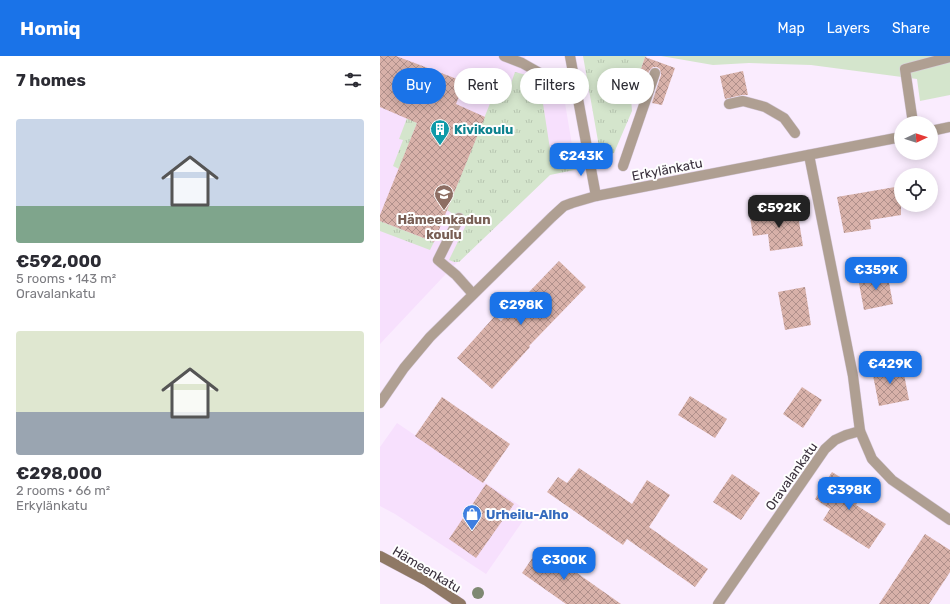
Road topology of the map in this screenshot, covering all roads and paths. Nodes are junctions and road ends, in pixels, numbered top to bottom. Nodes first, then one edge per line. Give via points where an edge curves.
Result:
1 (504, 56) edge
2 (570, 56) edge
3 (950, 57) edge
4 (533, 68) edge
5 (572, 68) edge
6 (655, 73) dead end
7 (579, 104) edge
8 (729, 104) dead end
9 (912, 116) edge
10 (950, 127) edge
11 (938, 130) edge
12 (795, 134) dead end
13 (894, 138) edge
14 (809, 155) junction
15 (623, 166) dead end
16 (596, 196) junction
17 (459, 218) dead end
18 (473, 294) junction
19 (380, 403) edge
20 (860, 431) junction
21 (950, 520) edge
22 (380, 556) edge
23 (461, 604) edge
24 (718, 604) edge

1 - 4 street
2 - 5 street
3 - 9 street via 905,69
6 - 15 street
7 - 16 street
8 - 12 street via 743,101 765,107 784,118
10 - 11 street
13 - 14 street, Erkylänkatu
14 - 16 street, Erkylänkatu
14 - 20 street via 853,376
16 - 18 street, Erkylänkatu via 564,206
17 - 18 street via 438,260
18 - 19 street, Erkylänkatu via 430,337 404,368
20 - 21 street via 872,459 892,480
20 - 24 street, Oravalankatu via 834,440 825,449
22 - 23 main road, Hämeenkatu via 427,581

